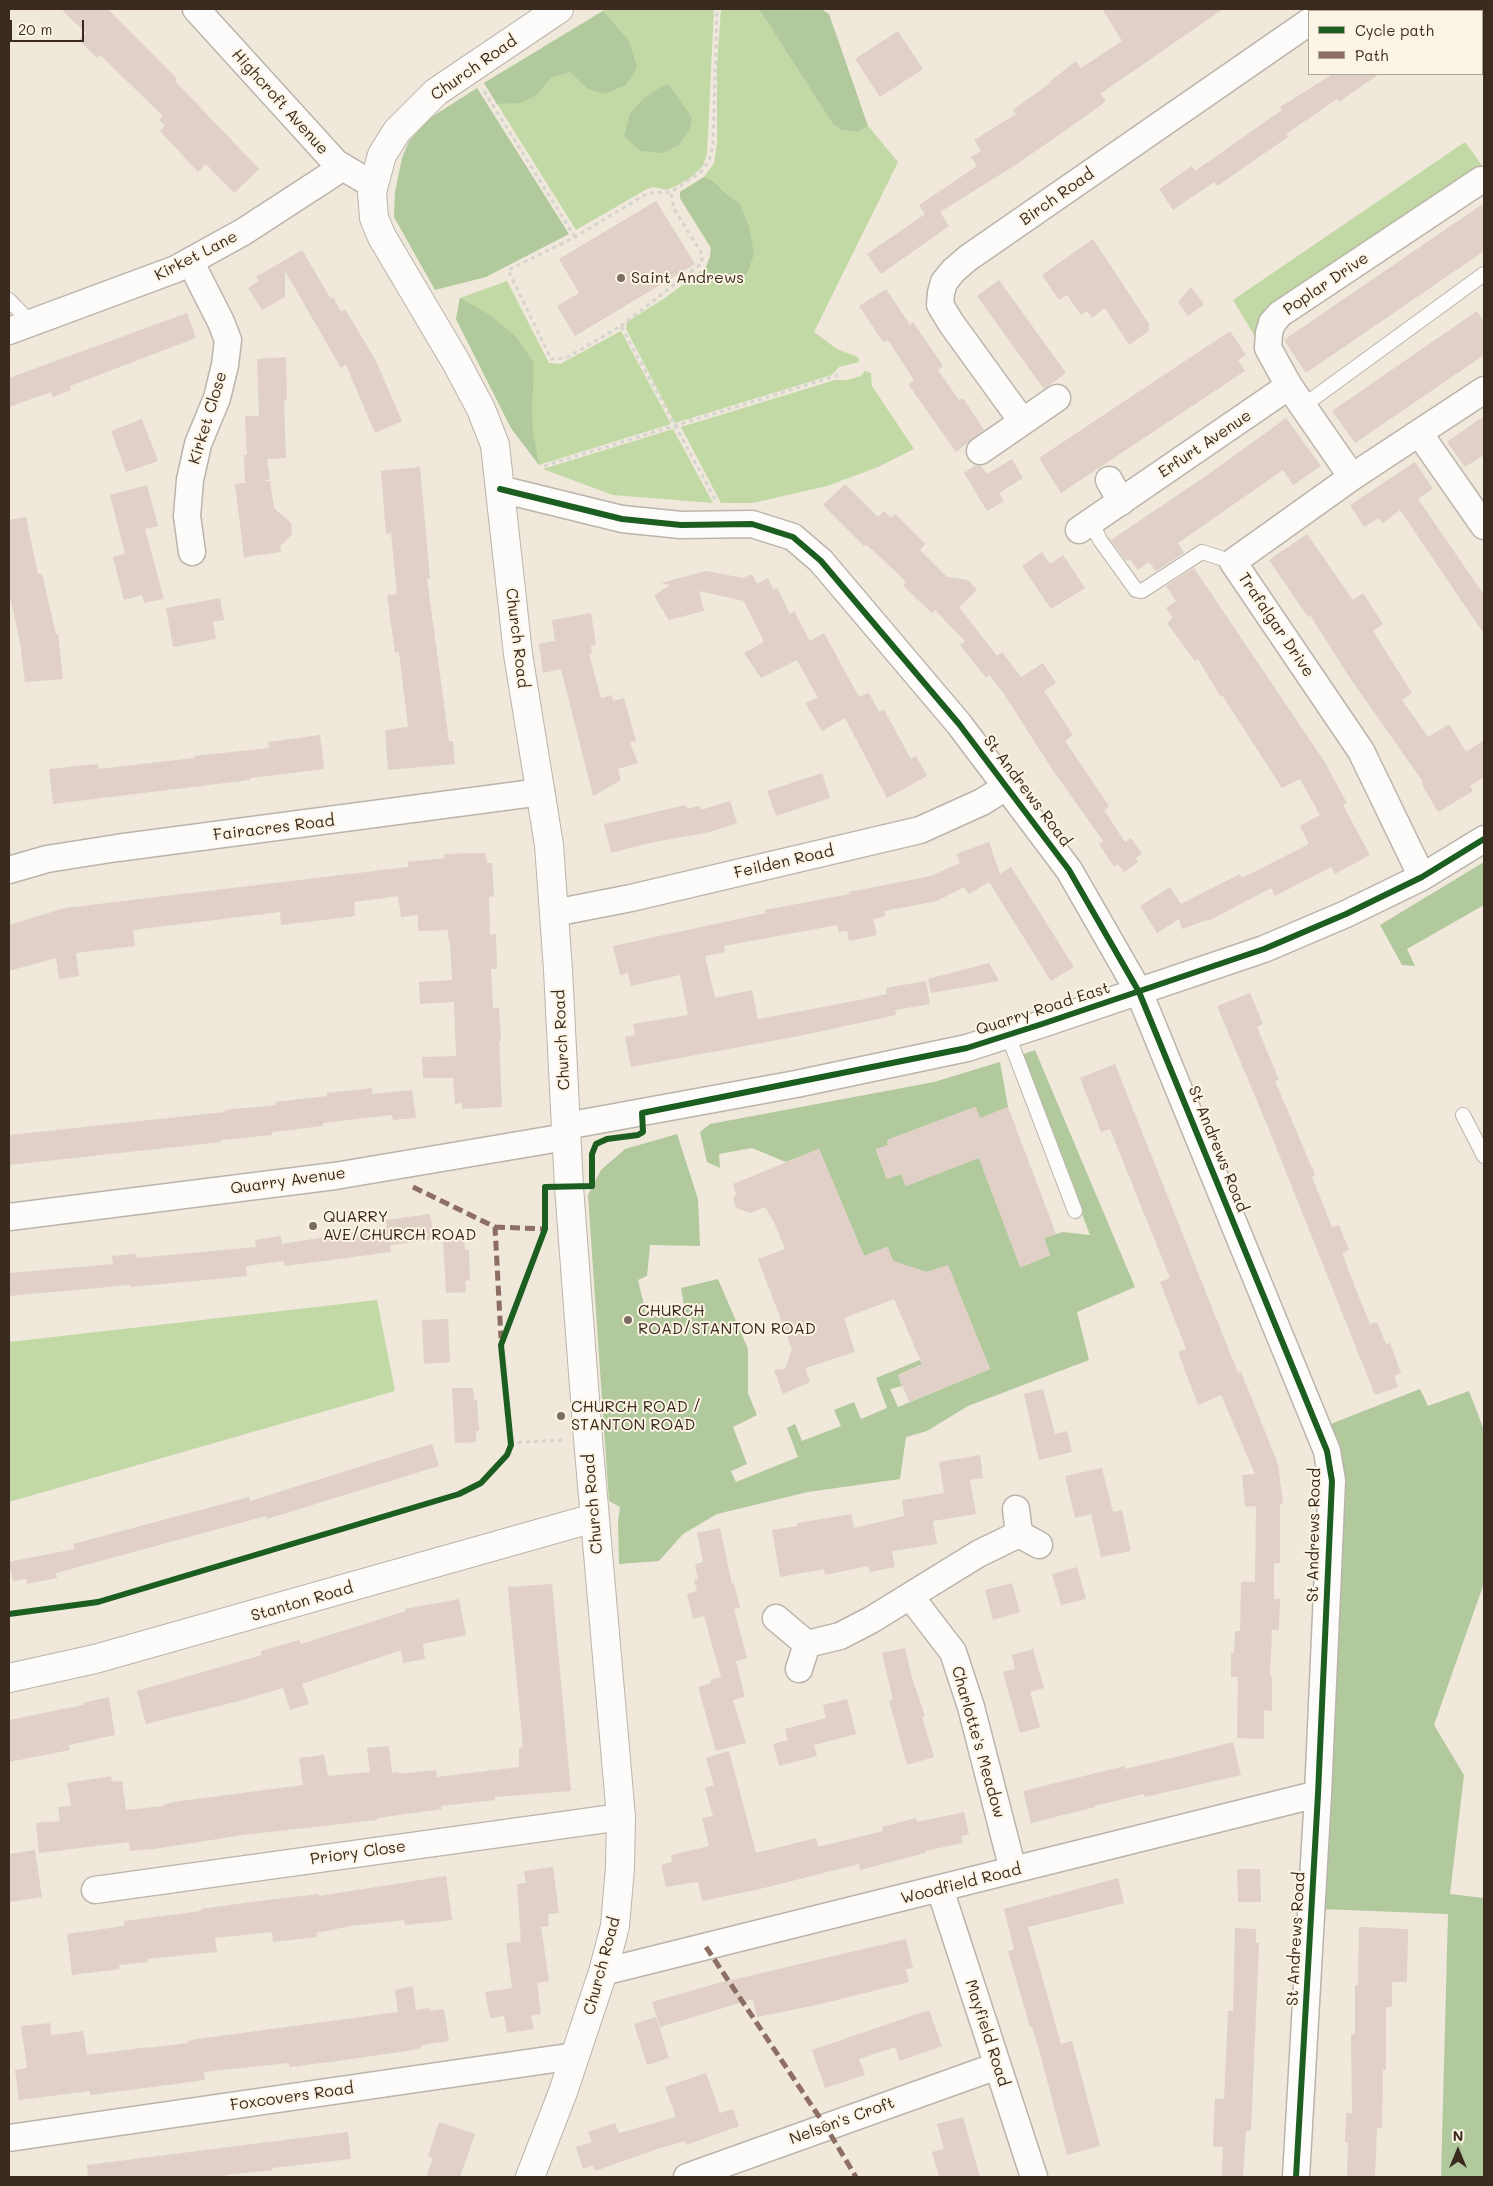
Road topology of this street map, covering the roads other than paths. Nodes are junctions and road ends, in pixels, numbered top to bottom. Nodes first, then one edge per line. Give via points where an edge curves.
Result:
1 (196, 9) edge
2 (559, 9) edge
3 (1308, 23) edge
4 (343, 167) junction
5 (375, 180) junction
6 (1483, 182) edge
7 (190, 262) junction
8 (1484, 274) edge
9 (9, 300) edge
10 (20, 327) edge
11 (1484, 390) edge
12 (1296, 396) junction
13 (1057, 398) dead end
14 (1022, 421) junction
15 (1419, 433) junction
16 (980, 452) dead end
17 (1352, 477) junction
18 (500, 489) junction
19 (1085, 526) joint
20 (1484, 526) edge
21 (192, 552) dead end
22 (1232, 562) junction
23 (1006, 786) junction
24 (541, 792) junction
25 (1484, 839) edge
26 (9, 870) edge
27 (1422, 877) junction
28 (554, 913) junction
29 (1139, 992) junction
30 (1008, 1035) junction
31 (1463, 1115) dead end
32 (566, 1132) junction
33 (1484, 1156) edge
34 (1075, 1211) dead end
35 (9, 1217) edge
36 (594, 1518) junction
37 (1025, 1529) dead end
38 (910, 1596) junction
39 (776, 1618) dead end
40 (807, 1644) junction
41 (799, 1669) dead end
42 (9, 1678) edge
43 (1318, 1794) junction
44 (622, 1817) junction
45 (1014, 1870) junction
46 (940, 1889) junction
47 (95, 1890) dead end
48 (603, 1972) junction
49 (576, 2056) junction
50 (997, 2066) junction
51 (9, 2138) edge
52 (530, 2177) edge
53 (687, 2177) edge
54 (1034, 2177) edge
55 (1296, 2177) edge

1 - 4 street, Highcroft Avenue
2 - 5 main road, Church Road via 436,92 397,131 382,155
3 - 14 street, Birch Road via 968,258 944,282 940,305
4 - 5 street, Highcroft Avenue via 364,179
4 - 7 street, Kirket Lane
5 - 18 main road, Church Road via 372,192 374,218 481,409 495,445
6 - 12 street, Poplar Drive via 1280,314 1272,323 1268,348
7 - 10 street, Kirket Lane
7 - 21 street, Kirket Close via 228,340 225,365 198,444 190,480 187,516
8 - 12 lane
9 - 10 lane
11 - 15 street, Trafalgar Drive
12 - 17 street, Poplar Drive
12 - 19 street, Erfurt Avenue via 1115,491
13 - 14 street
14 - 16 street
15 - 17 street, Trafalgar Drive
15 - 20 street
17 - 22 street, Trafalgar Drive
18 - 23 street, St Andrews Road via 622,519 681,525 752,524 793,537 822,561 959,724
18 - 24 main road, Church Road via 518,654
19 - 22 lane via 1100,540 1136,590 1142,591 1202,552
22 - 27 street, Trafalgar Drive via 1361,751
23 - 28 street, Feilden Road via 982,802 920,830
23 - 29 street, St Andrews Road via 1069,870
24 - 26 street, Fairacres Road via 117,848 47,859
24 - 28 main road, Church Road
25 - 27 street, Quarry Road East
27 - 29 street, Quarry Road East via 1264,949
28 - 32 main road, Church Road
29 - 30 street, Quarry Road East
29 - 43 street, St Andrews Road via 1327,1451 1332,1481
30 - 32 street, Quarry Road East via 968,1048
30 - 34 lane
31 - 33 lane
32 - 35 street, Quarry Avenue via 335,1176
32 - 36 main road, Church Road
36 - 42 main road, Stanton Road via 96,1659
36 - 44 main road, Church Road
37 - 38 street
38 - 40 street via 840,1636
38 - 45 street, Charlotte's Meadow via 953,1652 971,1707
39 - 40 street
40 - 41 street
43 - 45 street, Woodfield Road
43 - 55 street, St Andrews Road
44 - 47 street, Priory Close
44 - 48 main road, Church Road via 615,1926
45 - 46 street, Woodfield Road
46 - 48 street, Woodfield Road
46 - 50 street, Mayfield Road
48 - 49 main road, Church Road
49 - 51 street, Foxcovers Road
49 - 52 main road, Church Road
50 - 53 street, Nelson's Croft
50 - 54 street, Mayfield Road

